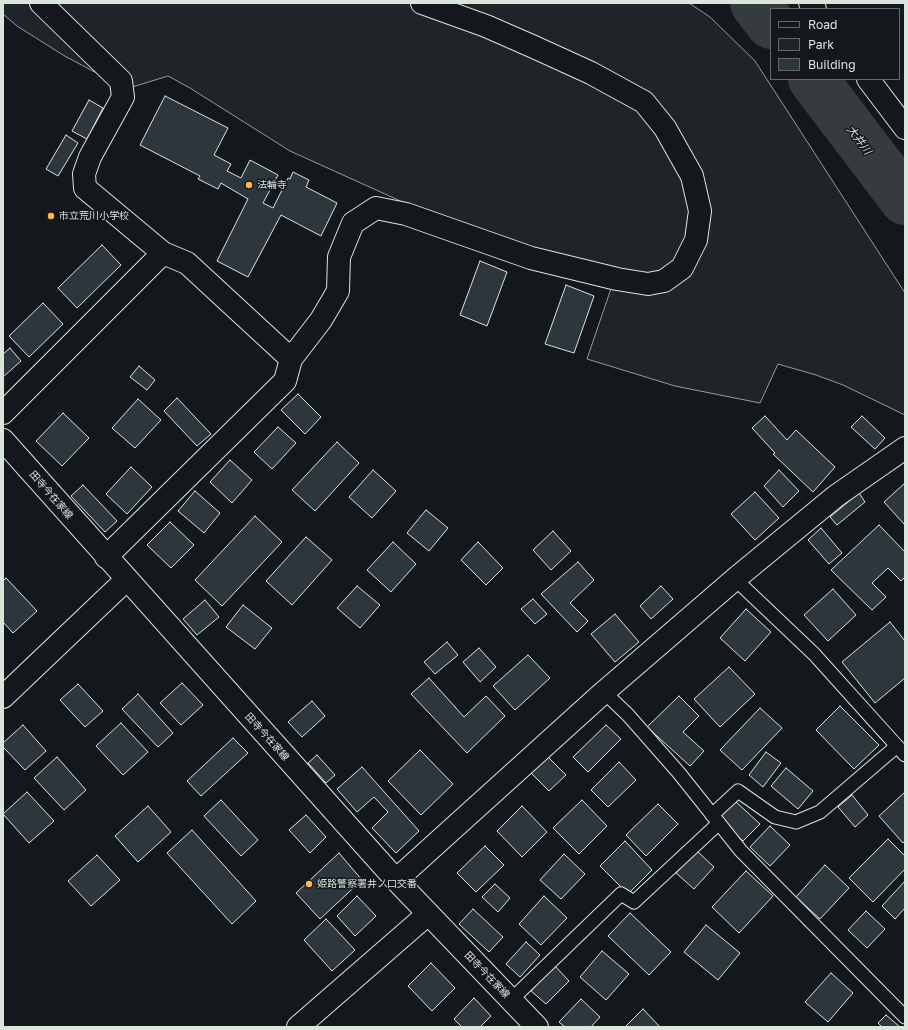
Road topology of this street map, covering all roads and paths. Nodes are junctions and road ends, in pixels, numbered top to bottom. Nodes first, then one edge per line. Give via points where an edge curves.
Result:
1 (41, 3) edge
2 (422, 3) edge
3 (869, 80) edge
4 (905, 128) edge
5 (163, 253) junction
6 (291, 359) junction
7 (3, 413) edge
8 (3, 440) edge
9 (905, 448) edge
10 (106, 557) junction
11 (735, 579) junction
12 (126, 580) junction
13 (604, 692) junction
14 (3, 697) edge
15 (901, 751) edge
16 (715, 819) junction
17 (396, 880) junction
18 (428, 914) junction
19 (511, 1000) junction
20 (905, 1017) edge
21 (298, 1027) edge
22 (538, 1027) edge

1 - 5 street via 121,81 123,98 90,157 84,174 85,188
2 - 6 street via 534,47 644,102 665,128 692,176 700,211 696,240 682,268 664,281 648,284 531,258 406,214 376,208 353,223 339,257 338,291 321,320
3 - 4 street
5 - 6 street via 187,263
5 - 7 street
6 - 10 street via 285,381
8 - 10 street, 田寺今在家線
9 - 11 street via 836,496
10 - 12 street, 田寺今在家線
11 - 13 street
11 - 15 lane via 814,654
12 - 14 street
12 - 17 street, 田寺今在家線
13 - 16 lane via 679,773
13 - 17 street
15 - 16 lane via 820,812 796,822 775,817 738,791
16 - 19 lane via 634,902 620,894
16 - 20 lane via 741,851
17 - 18 street, 田寺今在家線
18 - 19 street, 田寺今在家線
18 - 21 street
19 - 22 street, 田寺今在家線

